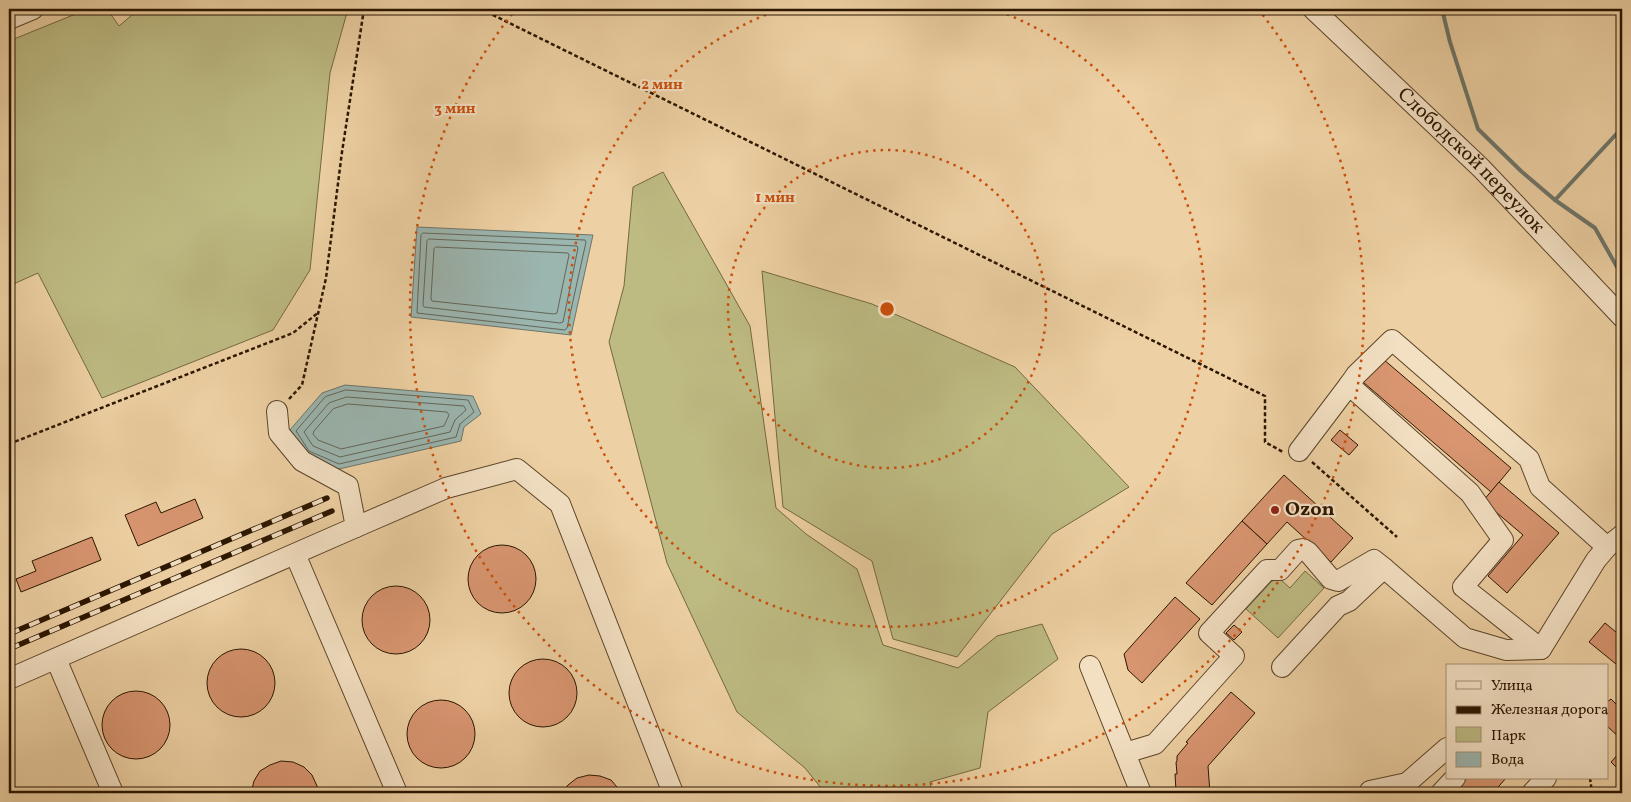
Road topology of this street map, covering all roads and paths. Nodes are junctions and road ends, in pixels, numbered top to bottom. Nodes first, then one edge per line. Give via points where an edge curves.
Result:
1 (32, 9) edge
2 (364, 9) edge
3 (481, 9) edge
4 (1314, 9) edge
5 (9, 19) edge
6 (319, 311) junction
7 (1622, 317) edge
8 (1349, 385) junction
9 (277, 411) joint
10 (9, 444) edge
11 (1299, 451) junction
12 (356, 527) junction
13 (1397, 537) dead end
14 (1615, 541) edge
15 (295, 554) junction
16 (1384, 568) junction
17 (1542, 657) edge
18 (56, 659) junction
19 (1530, 664) edge
20 (1090, 666) dead end
21 (1282, 667) dead end
22 (9, 679) edge
23 (1446, 749) edge
24 (1125, 753) junction
25 (1453, 780) edge
26 (1544, 780) edge
27 (1590, 780) edge
28 (1370, 791) dead end
29 (113, 793) edge
30 (397, 793) edge
31 (673, 793) edge
32 (1141, 793) edge
33 (1441, 793) edge
34 (1532, 793) edge
35 (1592, 793) edge

1 - 5 street
2 - 6 path
3 - 11 path via 1265,396 1265,442 1282,452
4 - 7 street, Слободской переулок via 1481,168
6 - 9 path via 302,385
6 - 10 path via 293,333
8 - 11 street
8 - 14 street via 1392,340 1529,459 1540,487
8 - 17 street via 1470,494 1504,540 1463,587
9 - 12 street via 279,433 302,460 348,486
11 - 13 path
12 - 15 street
12 - 31 street via 446,488 517,469 560,504
14 - 17 street via 1596,560
15 - 18 street
15 - 30 street
16 - 17 street via 1465,638
16 - 21 street via 1350,600 1338,606
16 - 24 street via 1374,560 1338,581 1331,578 1304,549 1298,550 1280,570 1267,570 1210,633 1234,656 1155,744
17 - 19 street
18 - 22 street
18 - 29 street
20 - 24 street
23 - 28 street via 1408,784
24 - 32 street
25 - 33 street
26 - 34 street
27 - 35 path

